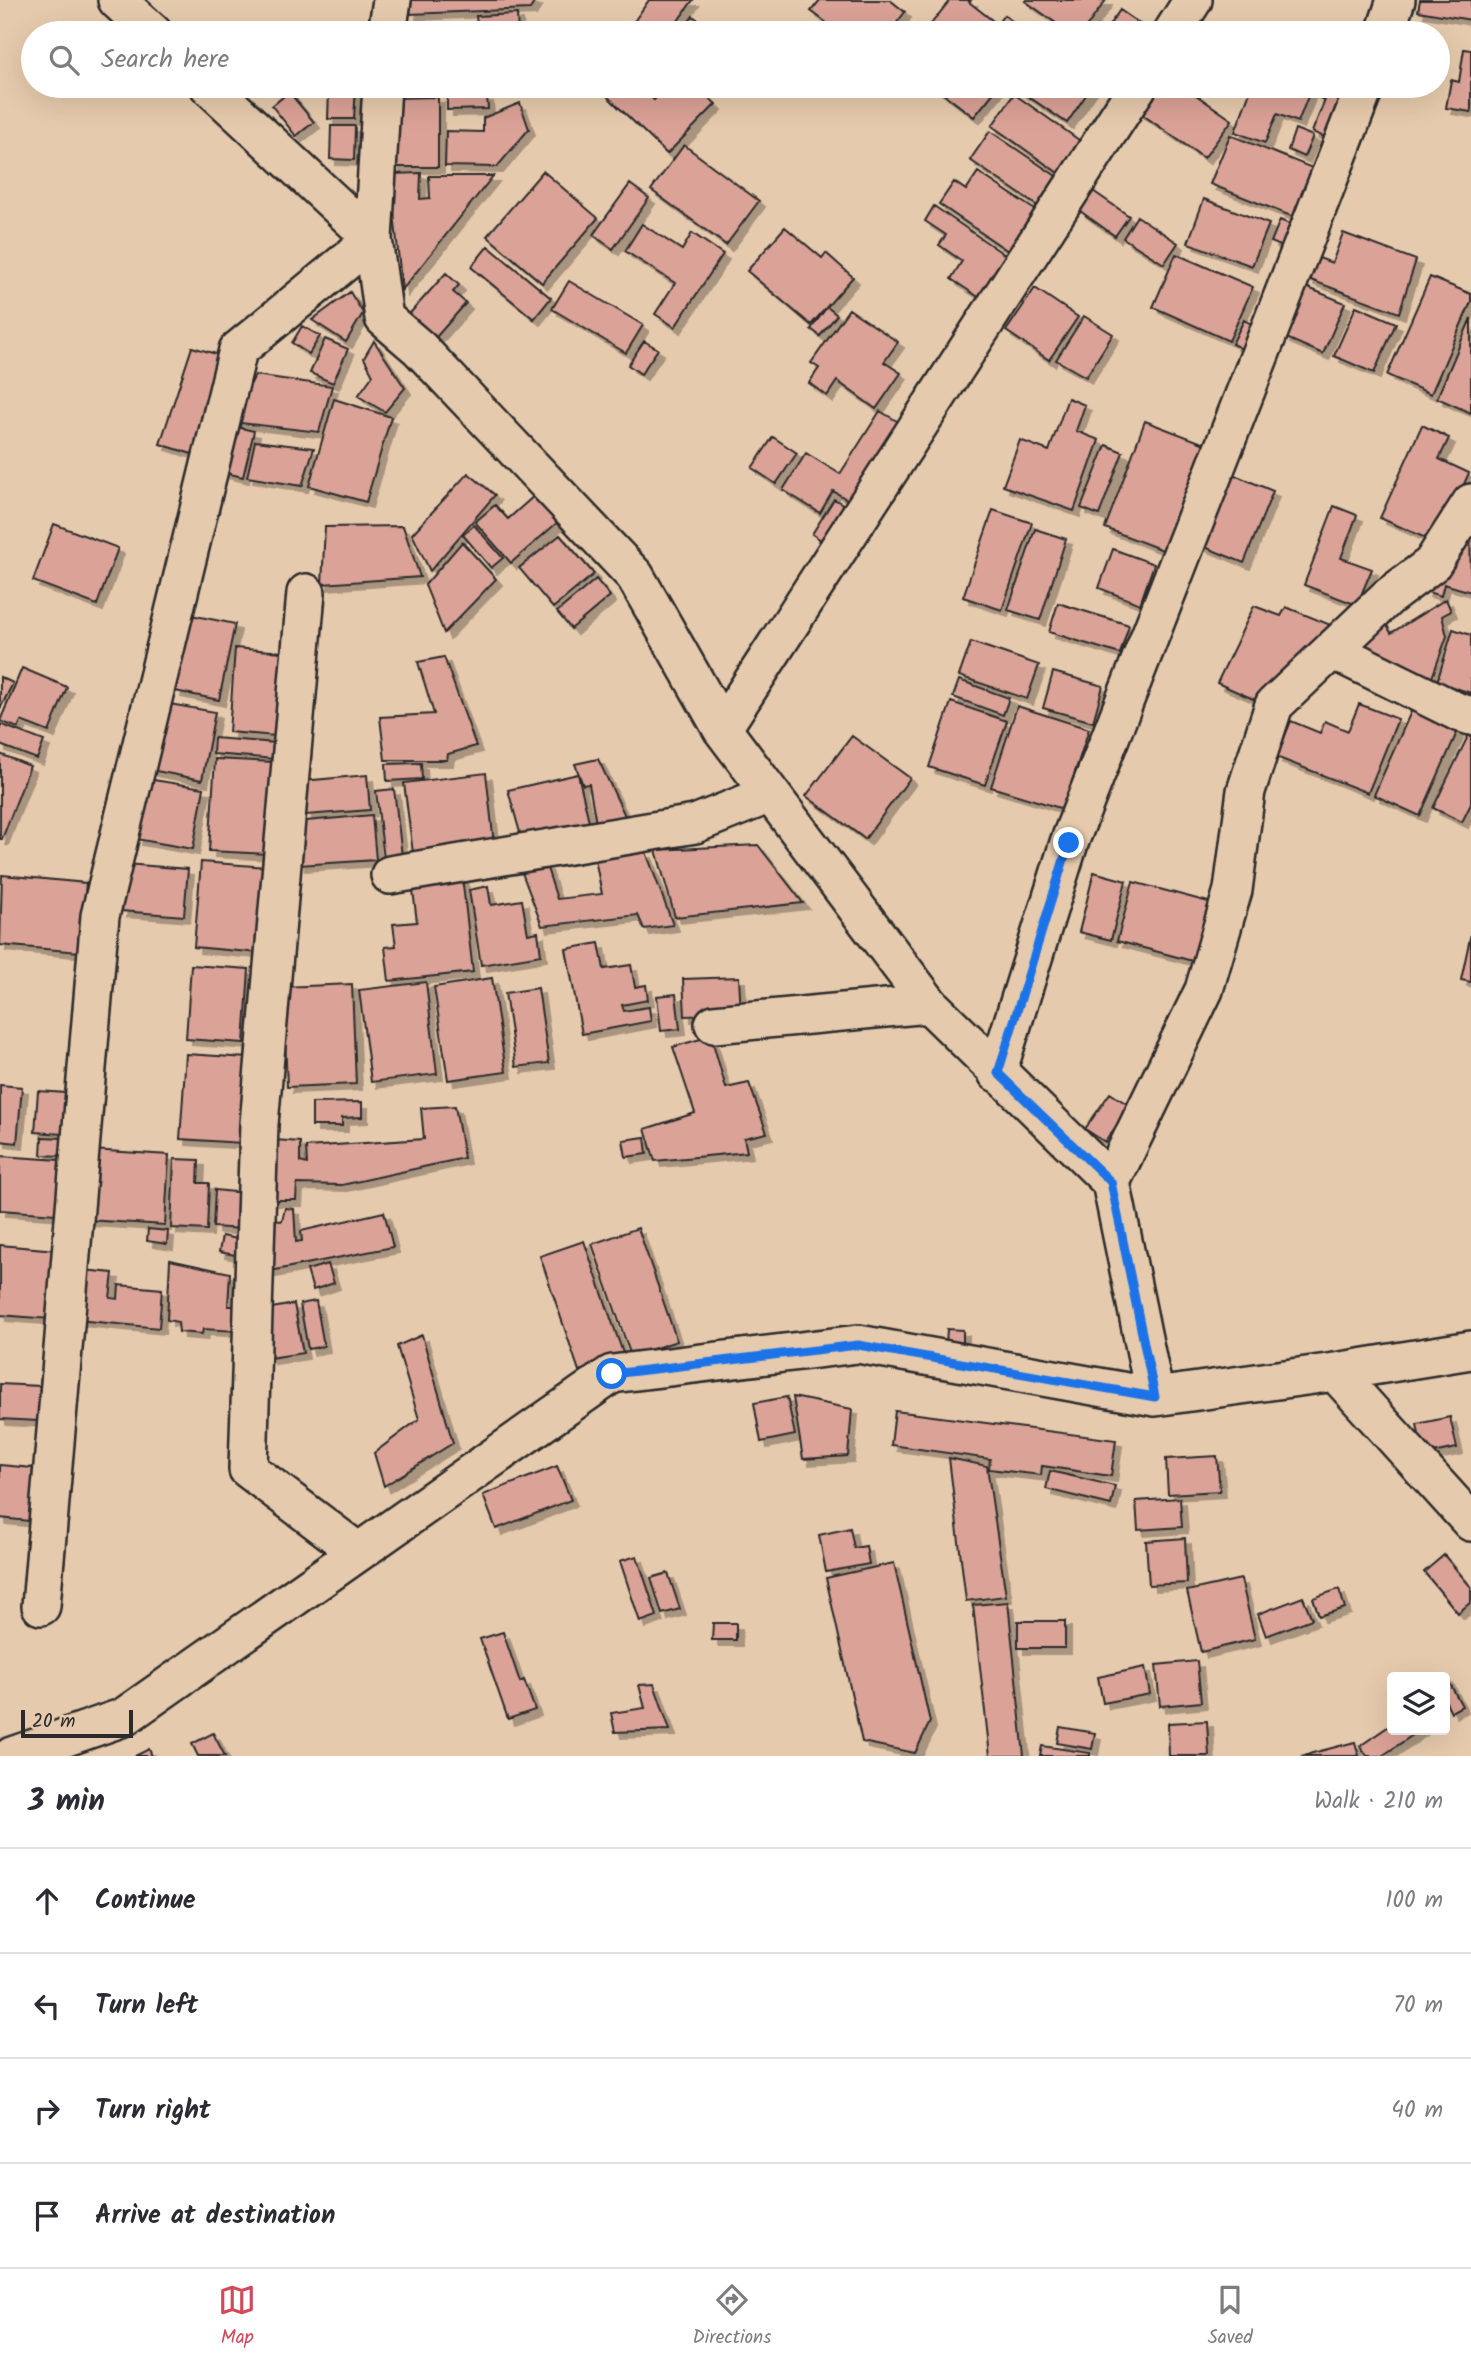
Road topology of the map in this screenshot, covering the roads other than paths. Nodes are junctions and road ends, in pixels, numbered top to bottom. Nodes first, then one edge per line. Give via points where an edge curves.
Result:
1 (117, 0) edge
2 (392, 0) edge
3 (1193, 0) edge
4 (1396, 0) edge
5 (140, 21) edge
6 (389, 21) edge
7 (1180, 21) edge
8 (1389, 21) edge
9 (222, 98) edge
10 (381, 98) edge
11 (1130, 98) edge
12 (1360, 98) edge
13 (373, 239) junction
14 (1471, 503) edge
15 (306, 593) dead end
16 (1332, 650) junction
17 (1471, 716) edge
18 (722, 729) junction
19 (770, 794) junction
20 (390, 874) dead end
21 (929, 1004) junction
22 (714, 1024) dead end
23 (998, 1073) junction
24 (1111, 1182) junction
25 (1471, 1350) edge
26 (1335, 1372) junction
27 (1155, 1397) junction
28 (1471, 1522) edge
29 (359, 1552) junction
30 (41, 1606) dead end
31 (12, 1756) edge

1 - 5 street
2 - 6 street
3 - 7 street
4 - 8 street
9 - 13 street
10 - 13 street
11 - 18 street
12 - 23 street via 1069,843
13 - 18 street via 384,318 419,348 635,576
13 - 30 street via 238,350 100,916
14 - 16 street via 1433,564 1388,597
15 - 29 street via 259,1124 248,1469
16 - 17 street
16 - 24 street via 1274,705 1246,791 1233,890 1204,990
18 - 19 street
19 - 20 street via 695,824
19 - 21 street
21 - 22 street
21 - 23 street
23 - 24 street
24 - 27 street
25 - 26 street
26 - 27 street
26 - 28 street
27 - 29 street via 858,1345 612,1374
29 - 31 street via 124,1717

